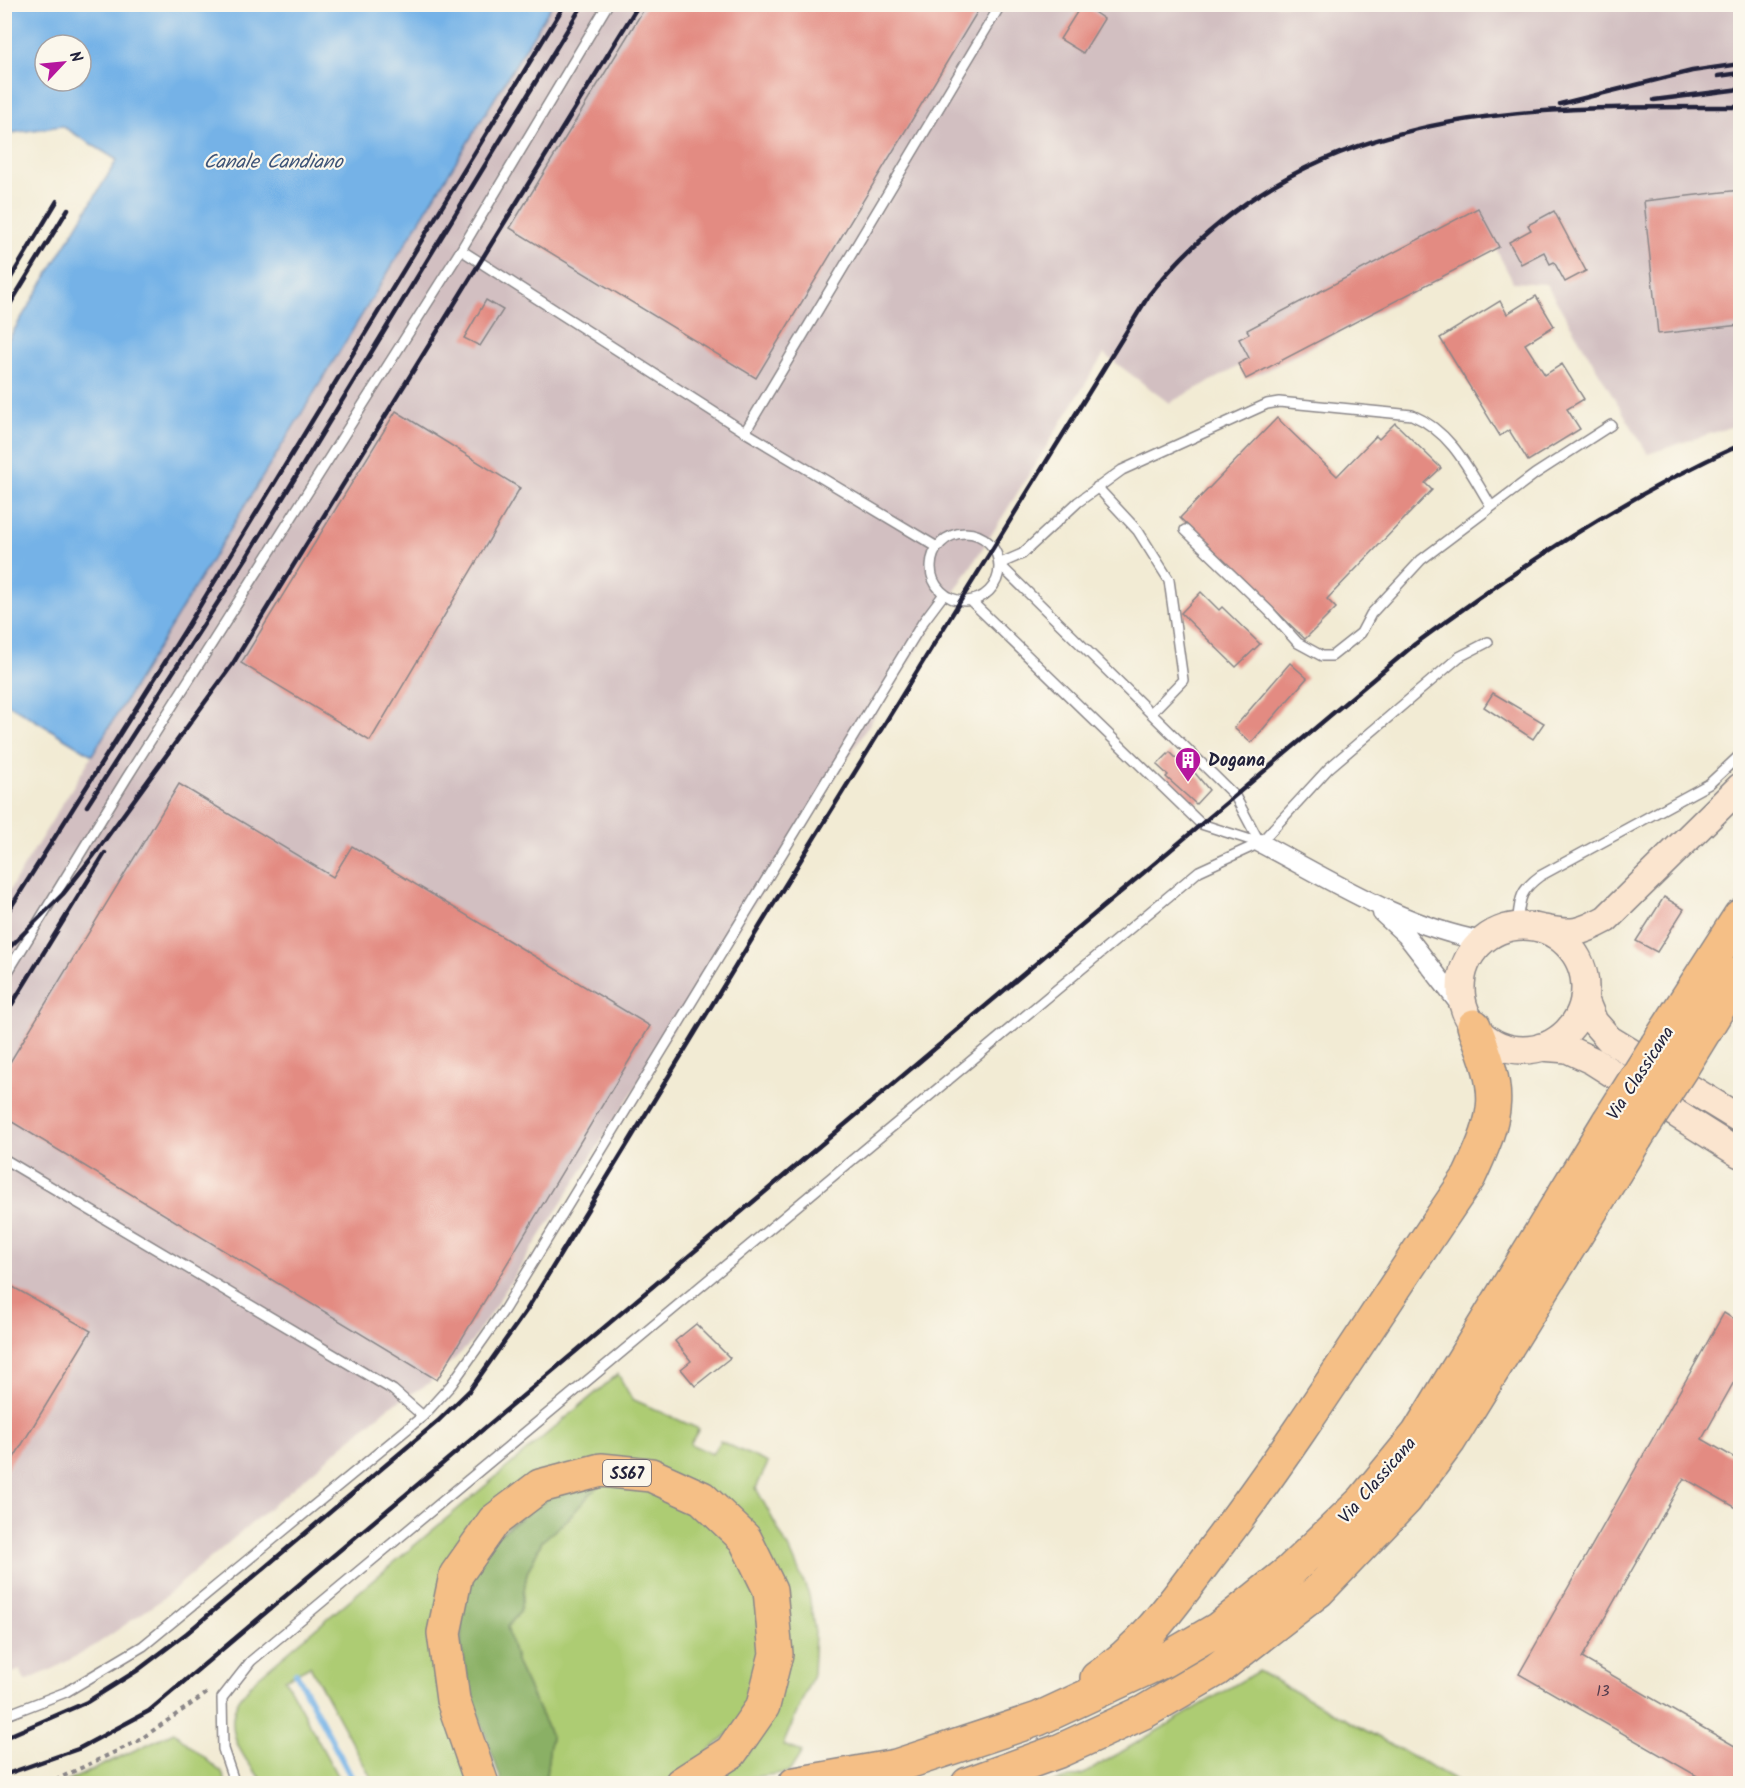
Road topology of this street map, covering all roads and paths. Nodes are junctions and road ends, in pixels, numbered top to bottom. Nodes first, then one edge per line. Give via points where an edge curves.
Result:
1 (608, 4) edge
2 (1001, 4) edge
3 (461, 250) junction
4 (1611, 425) dead end
5 (746, 432) junction
6 (1097, 487) junction
7 (1491, 506) junction
8 (1185, 530) dead end
9 (937, 547) junction
10 (999, 564) junction
11 (944, 594) junction
12 (971, 601) junction
13 (1488, 642) dead end
14 (1151, 714) junction
15 (1740, 755) edge
16 (1740, 788) edge
17 (1260, 843) junction
18 (1370, 902) junction
19 (1740, 916) edge
20 (1528, 927) junction
21 (1482, 941) junction
22 (1740, 973) edge
23 (4, 978) edge
24 (1584, 998) junction
25 (1469, 1018) junction
26 (1541, 1047) junction
27 (1740, 1119) edge
28 (1740, 1154) edge
29 (4, 1159) edge
30 (423, 1416) junction
31 (216, 1686) dead end
32 (4, 1716) edge
33 (944, 1752) junction
34 (47, 1784) edge
35 (235, 1784) edge
36 (482, 1784) edge
37 (681, 1784) edge
38 (795, 1784) edge
39 (968, 1784) edge

1 - 3 lane
2 - 5 lane
3 - 5 lane
3 - 23 lane
4 - 7 lane
5 - 9 lane
6 - 7 lane via 1164,450 1279,402 1412,415 1432,423 1454,446
6 - 10 lane via 1022,554
6 - 14 lane via 1144,538 1169,580 1183,680
7 - 8 lane via 1421,560 1371,614 1361,633 1332,656 1322,656 1298,643
9 - 10 lane via 955,534 976,535 993,548
9 - 11 lane via 932,577
10 - 12 lane via 989,591
10 - 14 lane
11 - 12 lane
11 - 30 lane via 910,642 504,1310 451,1385
12 - 17 lane via 1201,824
13 - 17 lane via 1459,657 1329,768
14 - 17 lane via 1235,796
15 - 20 lane via 1709,784 1527,885 1520,897
16 - 20 street via 1606,919 1570,934
17 - 18 street
17 - 35 lane via 1199,871 251,1661 222,1698 224,1749
18 - 21 street via 1423,926
18 - 25 street via 1406,935
19 - 33 highway, Via Classicana, bridge via 1609,1120 1418,1434 1363,1501 1290,1571 1218,1629 1163,1661 1038,1719
20 - 21 street via 1499,931
20 - 24 street via 1558,937 1572,951 1584,978
21 - 25 street via 1463,972 1461,991
22 - 39 highway, Via Classicana, bridge via 1449,1441 1406,1499 1318,1591 1216,1670 1144,1712 1059,1751
24 - 26 street via 1570,1029
24 - 27 street via 1594,1022 1609,1039
25 - 26 street via 1487,1039 1504,1047
25 - 33 highway via 1491,1069 1495,1104 1488,1136 1469,1177 1260,1490 1150,1634 1115,1666 1091,1682
26 - 28 street via 1567,1049 1593,1061
29 - 30 lane via 393,1390
30 - 32 lane via 143,1646 66,1692
31 - 34 path via 138,1741
33 - 38 highway, Via Classicana via 896,1766
36 - 37 highway, SS67 via 453,1700 444,1633 456,1575 494,1521 540,1486 601,1470 651,1475 702,1498 745,1539 770,1590 776,1654 763,1706 731,1752

